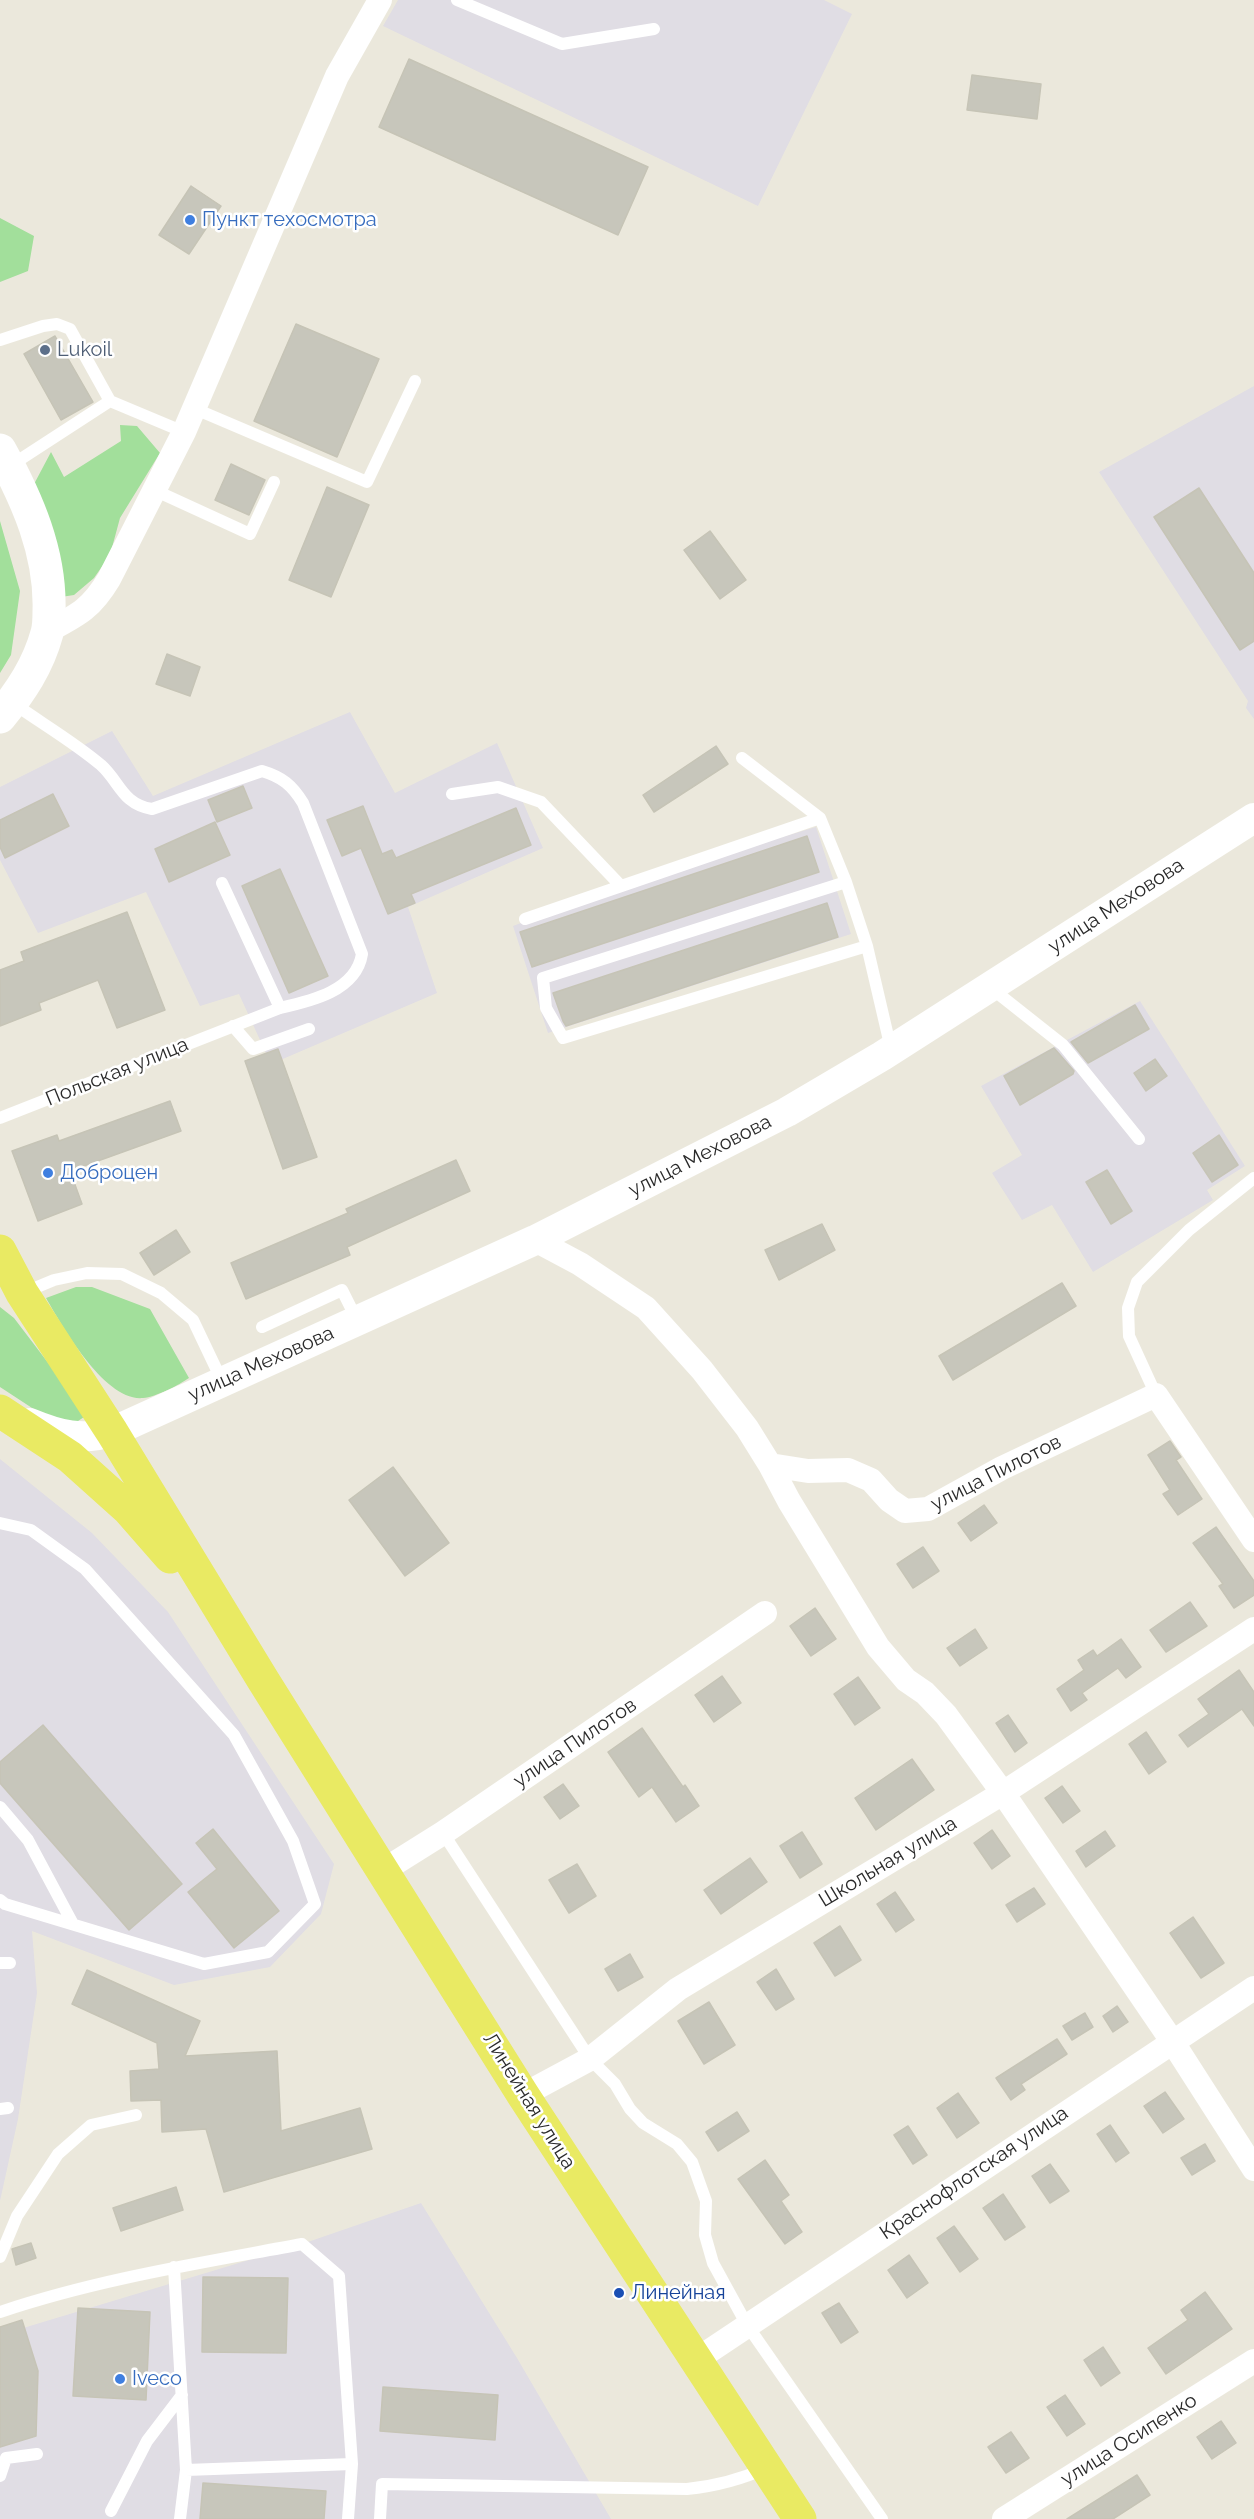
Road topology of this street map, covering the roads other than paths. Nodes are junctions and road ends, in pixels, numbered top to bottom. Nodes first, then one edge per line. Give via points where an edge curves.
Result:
1 (380, 0) edge
2 (457, 0) edge
3 (654, 29) dead end
4 (0, 340) edge
5 (415, 381) dead end
6 (110, 401) junction
7 (193, 408) junction
8 (183, 432) junction
9 (5, 458) edge
10 (274, 482) dead end
11 (154, 489) junction
12 (48, 631) junction
13 (6, 710) edge
14 (742, 758) dead end
15 (452, 794) dead end
16 (820, 818) junction
17 (1254, 818) edge
18 (846, 882) junction
19 (222, 883) dead end
20 (620, 885) junction
21 (525, 918) dead end
22 (867, 946) junction
23 (990, 987) junction
24 (280, 1008) junction
25 (233, 1026) junction
26 (309, 1029) dead end
27 (891, 1050) junction
28 (0, 1118) edge
29 (1139, 1139) dead end
30 (1254, 1178) edge
31 (535, 1240) junction
32 (0, 1251) edge
33 (22, 1293) junction
34 (357, 1320) junction
35 (262, 1327) dead end
36 (222, 1381) junction
37 (1156, 1395) junction
38 (0, 1410) edge
39 (112, 1432) junction
40 (770, 1465) junction
41 (0, 1522) edge
42 (1254, 1540) edge
43 (765, 1613) dead end
44 (1254, 1629) edge
45 (263, 1680) junction
46 (1003, 1793) junction
47 (0, 1807) edge
48 (442, 1833) junction
49 (384, 1870) junction
50 (0, 1900) edge
51 (73, 1924) junction
52 (1254, 1988) edge
53 (1172, 2041) junction
54 (590, 2059) junction
55 (523, 2095) junction
56 (136, 2115) dead end
57 (1254, 2169) edge
58 (0, 2257) edge
59 (174, 2268) junction
60 (0, 2312) edge
61 (747, 2325) junction
62 (696, 2360) junction
63 (1254, 2361) edge
64 (182, 2394) junction
65 (37, 2454) dead end
66 (352, 2464) junction
67 (767, 2468) junction
68 (186, 2470) junction
69 (0, 2475) edge
70 (111, 2511) dead end
71 (180, 2519) edge
72 (348, 2519) edge
73 (380, 2519) edge
74 (800, 2519) edge
75 (882, 2519) edge
76 (1004, 2519) edge

1 - 7 street via 337,76
2 - 3 lane via 562,44
4 - 6 lane via 43,326 57,324 70,329
5 - 7 lane via 367,482
6 - 8 lane
6 - 9 lane
7 - 8 street
8 - 11 street
9 - 12 main road via 41,541 48,581
10 - 11 lane via 250,534
11 - 12 street via 98,597 81,613
12 - 13 main road via 34,667
13 - 24 lane, Польская улица via 101,765 139,807 152,809 262,771 292,786 303,803 362,954 360,967 334,990
14 - 16 lane
15 - 20 lane via 498,787 541,802
16 - 18 lane
16 - 20 lane
17 - 23 street, улица Меховова
18 - 22 lane
18 - 22 lane via 543,978 546,1008 563,1038
19 - 24 lane
20 - 21 lane
22 - 27 lane
23 - 27 street, улица Меховова
23 - 29 lane via 1063,1045
24 - 25 lane, Польская улица
25 - 26 lane via 253,1049
25 - 28 lane, Польская улица
27 - 31 street, улица Меховова via 788,1112
30 - 37 lane via 1188,1230 1137,1282 1128,1308 1129,1336
31 - 34 street, улица Меховова
31 - 40 street via 580,1264 645,1308 702,1370
32 - 33 main road
33 - 36 lane via 54,1280 87,1273 122,1274 161,1293 193,1320
33 - 39 main road
34 - 35 lane via 342,1290
34 - 36 street, улица Меховова
36 - 39 street, улица Меховова
37 - 40 street, улица Пилотов via 1002,1468 928,1509 905,1511 872,1480 848,1470 808,1471
37 - 42 street
38 - 39 street, улица Меховова via 75,1438
38 - 45 main road via 70,1457 128,1509 178,1566
39 - 45 main road
40 - 46 street via 878,1647 906,1680 946,1715
41 - 51 lane via 31,1530 85,1569 234,1736 293,1841 315,1905 268,1952 204,1964
43 - 48 street, улица Пилотов
44 - 46 street, Школьная улица
45 - 49 main road, Линейная улица
46 - 53 street
46 - 54 street, Школьная улица via 678,1989
47 - 51 lane via 28,1840
48 - 49 street, улица Пилотов
48 - 54 lane
49 - 55 main road, Линейная улица
50 - 51 lane
52 - 53 street, Краснофлотская улица
53 - 57 street
53 - 61 street, Краснофлотская улица
54 - 55 street, Школьная улица
54 - 61 lane via 615,2084 636,2116 677,2144 692,2162 706,2201 705,2235 713,2263
55 - 62 main road, Линейная улица
56 - 58 lane via 91,2125 58,2154 17,2216
59 - 60 lane via 57,2293
59 - 64 lane
59 - 66 lane via 302,2244 339,2276
61 - 62 street, Краснофлотская улица
61 - 75 lane
62 - 67 main road, Линейная улица
63 - 76 street, улица Осипенко
64 - 68 lane
64 - 70 lane via 147,2441
65 - 69 lane via 6,2458
66 - 68 lane
66 - 72 lane
67 - 73 lane via 723,2484 687,2489 381,2484
67 - 74 main road, Линейная улица
68 - 71 lane

